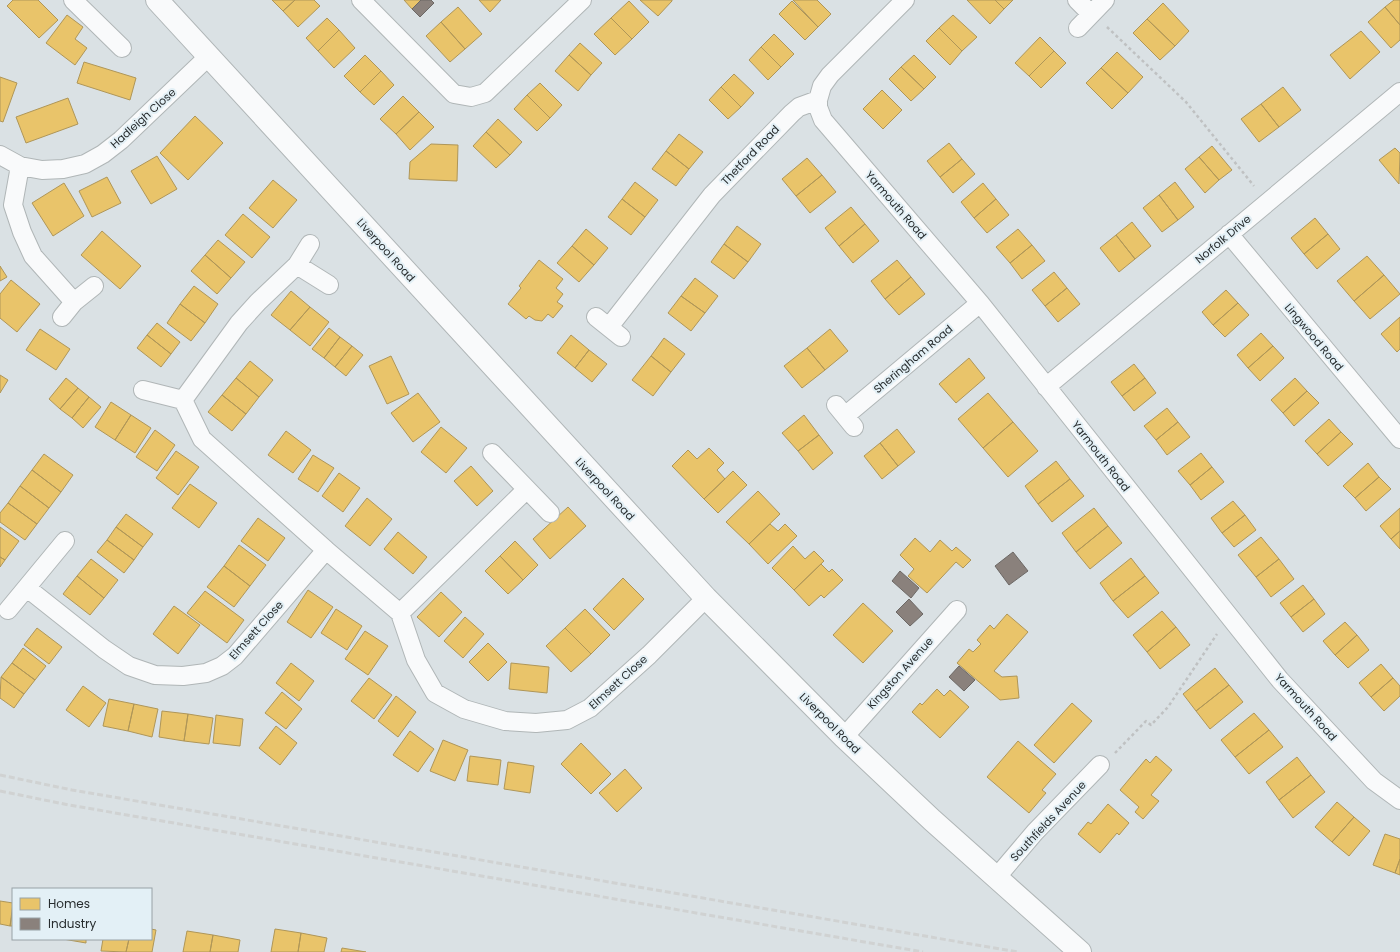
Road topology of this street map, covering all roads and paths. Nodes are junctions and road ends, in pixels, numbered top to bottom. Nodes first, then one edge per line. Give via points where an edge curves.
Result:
1 (73, 0) edge
2 (157, 0) edge
3 (361, 0) edge
4 (582, 0) edge
5 (905, 0) edge
6 (1078, 0) edge
7 (1105, 0) edge
8 (1091, 14) junction
9 (1078, 28) dead end
10 (122, 48) dead end
11 (209, 56) junction
12 (1400, 92) edge
13 (818, 100) junction
14 (0, 155) edge
15 (20, 166) junction
16 (1267, 202) junction
17 (1229, 234) junction
18 (310, 244) dead end
19 (297, 265) junction
20 (329, 285) dead end
21 (94, 286) dead end
22 (74, 302) junction
23 (980, 303) junction
24 (62, 317) dead end
25 (609, 327) dead end
26 (1046, 387) junction
27 (143, 390) dead end
28 (183, 400) junction
29 (845, 416) dead end
30 (1400, 438) edge
31 (492, 453) dead end
32 (526, 490) junction
33 (550, 513) dead end
34 (65, 541) dead end
35 (326, 550) junction
36 (27, 588) junction
37 (706, 598) junction
38 (8, 610) dead end
39 (957, 610) dead end
40 (400, 613) junction
41 (1229, 618) junction
42 (844, 737) junction
43 (1100, 765) joint
44 (1400, 800) edge
45 (996, 878) junction
46 (1080, 952) edge

1 - 10 street
2 - 11 highway, Liverpool Road
3 - 4 street via 454,94 470,97 485,93
5 - 13 street via 830,75 822,86
6 - 8 street
7 - 8 street
8 - 9 street
8 - 16 path via 1186,102
11 - 15 street, Hadleigh Close via 142,121 103,154 85,164 63,169 42,170
11 - 37 highway, Liverpool Road
12 - 16 street, Norfolk Drive
13 - 23 street, Yarmouth Road via 823,120
13 - 25 street, Thetford Road via 792,113 736,168
14 - 15 street, Hadleigh Close
15 - 22 street via 13,206 22,232 33,256
16 - 17 street, Norfolk Drive
17 - 26 street, Norfolk Drive
17 - 30 street, Lingwood Road
18 - 19 street
19 - 20 street
19 - 28 street via 239,323
21 - 22 street
22 - 24 street
23 - 26 street, Yarmouth Road
23 - 29 street, Sheringham Road
26 - 41 street, Yarmouth Road
27 - 28 street
28 - 35 street via 202,439
31 - 32 street
32 - 33 street
32 - 40 street
34 - 36 street
35 - 36 street, Elmsett Close via 235,656 222,666 206,673 183,676 155,675 128,666
35 - 40 street
36 - 38 street
37 - 40 street, Elmsett Close via 590,708 567,720 536,723 505,721 464,709 436,693 416,660
37 - 42 highway, Liverpool Road
39 - 42 street, Kingston Avenue
41 - 43 path via 1168,707 1151,725 1146,721 1108,761
41 - 44 street, Yarmouth Road via 1280,680 1374,782
42 - 45 highway, Liverpool Road
43 - 45 street, Southfields Avenue via 1035,832
45 - 46 highway, Liverpool Road

